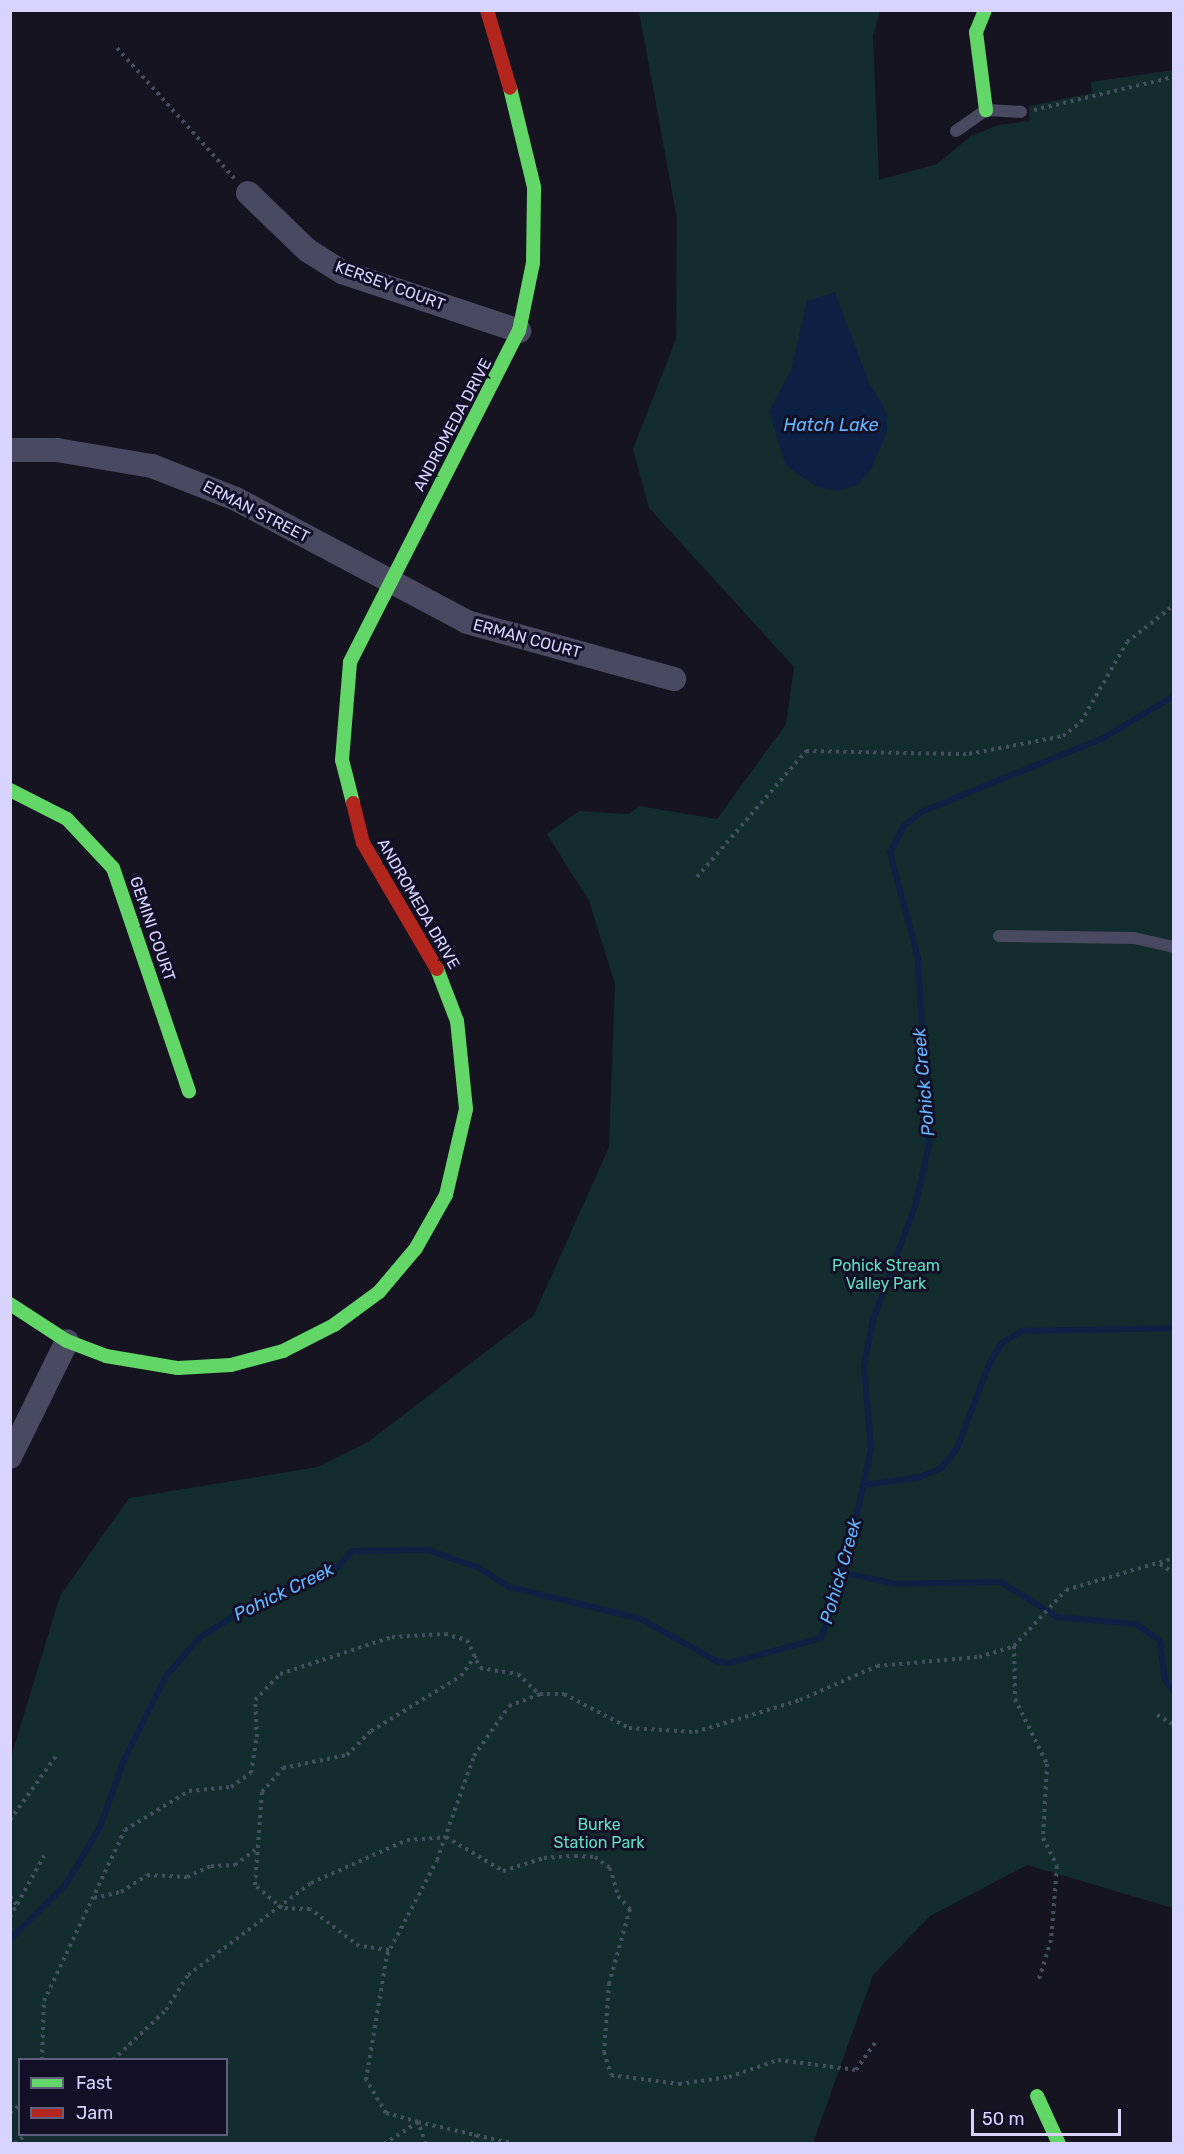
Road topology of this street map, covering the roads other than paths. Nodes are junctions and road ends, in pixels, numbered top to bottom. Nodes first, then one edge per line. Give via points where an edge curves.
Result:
1 (488, 10) edge
2 (985, 10) edge
3 (986, 110) junction
4 (1021, 112) road end
5 (956, 131) dead end
6 (248, 193) road end
7 (519, 331) junction
8 (10, 450) edge
9 (386, 582) junction
10 (674, 679) dead end
11 (10, 790) edge
12 (999, 936) dead end
13 (1173, 947) edge
14 (189, 1091) dead end
15 (10, 1304) edge
16 (67, 1341) junction
17 (10, 1458) edge
18 (1037, 2097) dead end
19 (1059, 2144) edge

1 - 7 street, ANDROMEDA DRIVE via 534,187 534,262
2 - 3 street via 976,32
3 - 4 lane
3 - 5 lane
6 - 7 street, KERSEY COURT via 307,250 342,272
7 - 9 street, ANDROMEDA DRIVE via 500,375
8 - 9 street, ERMAN STREET via 106,456 194,480
9 - 10 street, ERMAN COURT via 467,622
9 - 16 street, ANDROMEDA DRIVE via 350,662 342,712 342,760 363,843 434,961 458,1021 466,1109 446,1195 416,1248 379,1292 334,1325 283,1351 231,1365 178,1368 126,1361
11 - 14 street, GEMINI COURT via 67,819 113,868
12 - 13 lane via 1134,938
15 - 16 street, ANDROMEDA DRIVE
16 - 17 street
18 - 19 street

